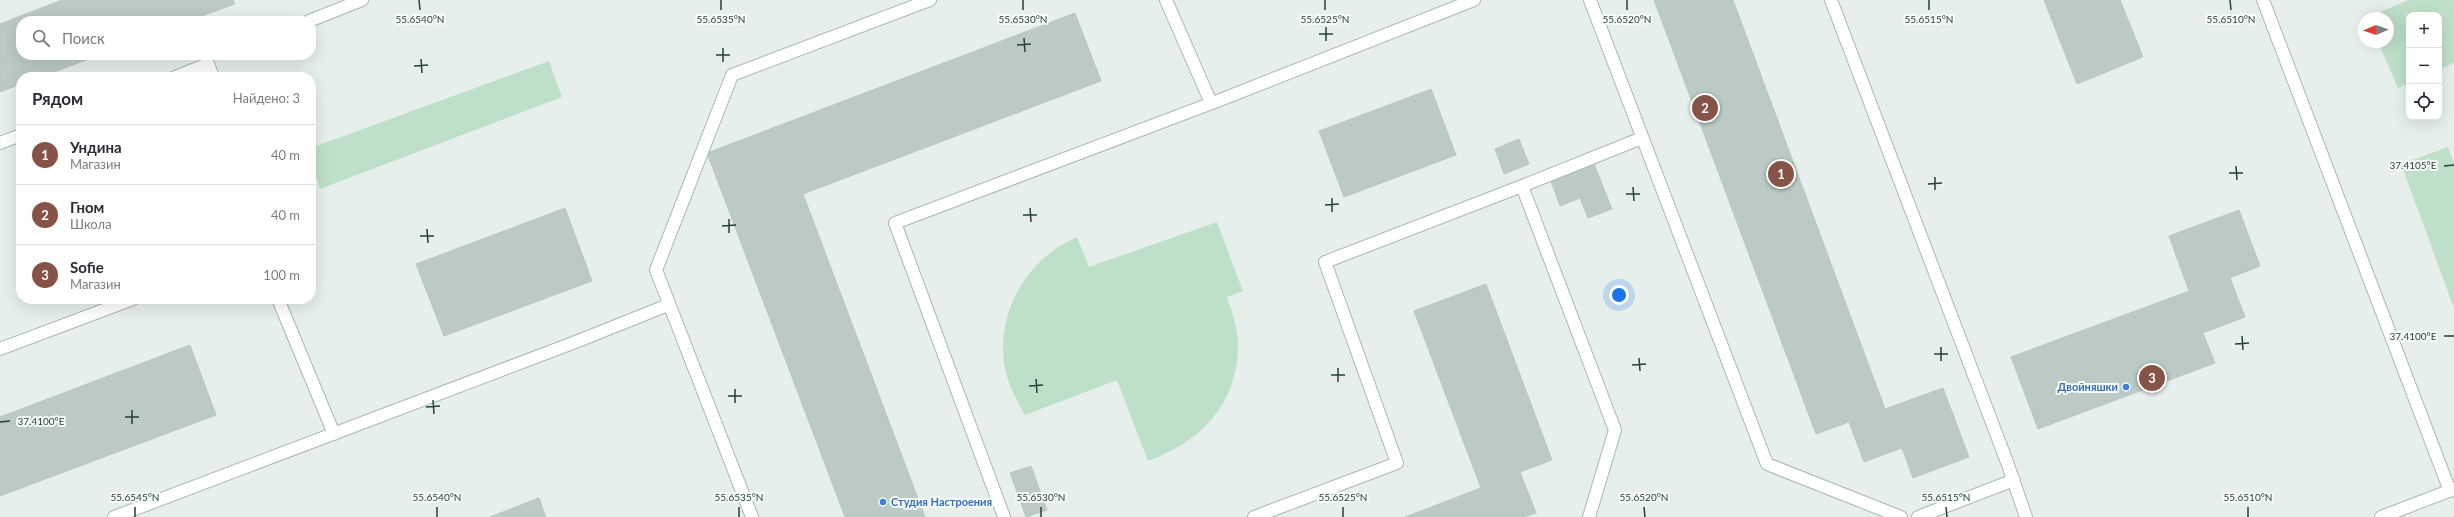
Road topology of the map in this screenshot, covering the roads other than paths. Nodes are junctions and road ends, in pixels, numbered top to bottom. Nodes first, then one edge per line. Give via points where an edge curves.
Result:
1 (362, 0) edge
2 (930, 0) edge
3 (1166, 0) edge
4 (1474, 0) edge
5 (1590, 0) edge
6 (1831, 0) edge
7 (2263, 0) edge
8 (316, 18) edge
9 (188, 72) edge
10 (211, 72) edge
11 (1211, 103) junction
12 (16, 137) edge
13 (1642, 138) junction
14 (0, 143) edge
15 (1522, 186) junction
16 (120, 304) edge
17 (280, 304) edge
18 (668, 304) junction
19 (0, 349) edge
20 (334, 434) junction
21 (2014, 480) junction
22 (2452, 490) edge
23 (114, 517) edge
24 (752, 517) edge
25 (1004, 517) edge
26 (1254, 517) edge
27 (1589, 517) edge
28 (1901, 517) edge
29 (1918, 517) edge
30 (2026, 517) edge
31 (2381, 517) edge

1 - 8 street
2 - 18 street via 732,75 656,270
3 - 11 street
4 - 11 street
5 - 13 street
6 - 21 street
7 - 22 street
9 - 10 street via 208,64
11 - 25 street via 895,223
12 - 14 street
13 - 15 street
13 - 28 street via 1767,464
15 - 26 street via 1325,262 1396,463
15 - 27 street via 1614,430
16 - 19 street
17 - 20 street
18 - 20 street via 578,342
18 - 24 street
20 - 23 street
21 - 29 street
21 - 30 street
22 - 31 street

